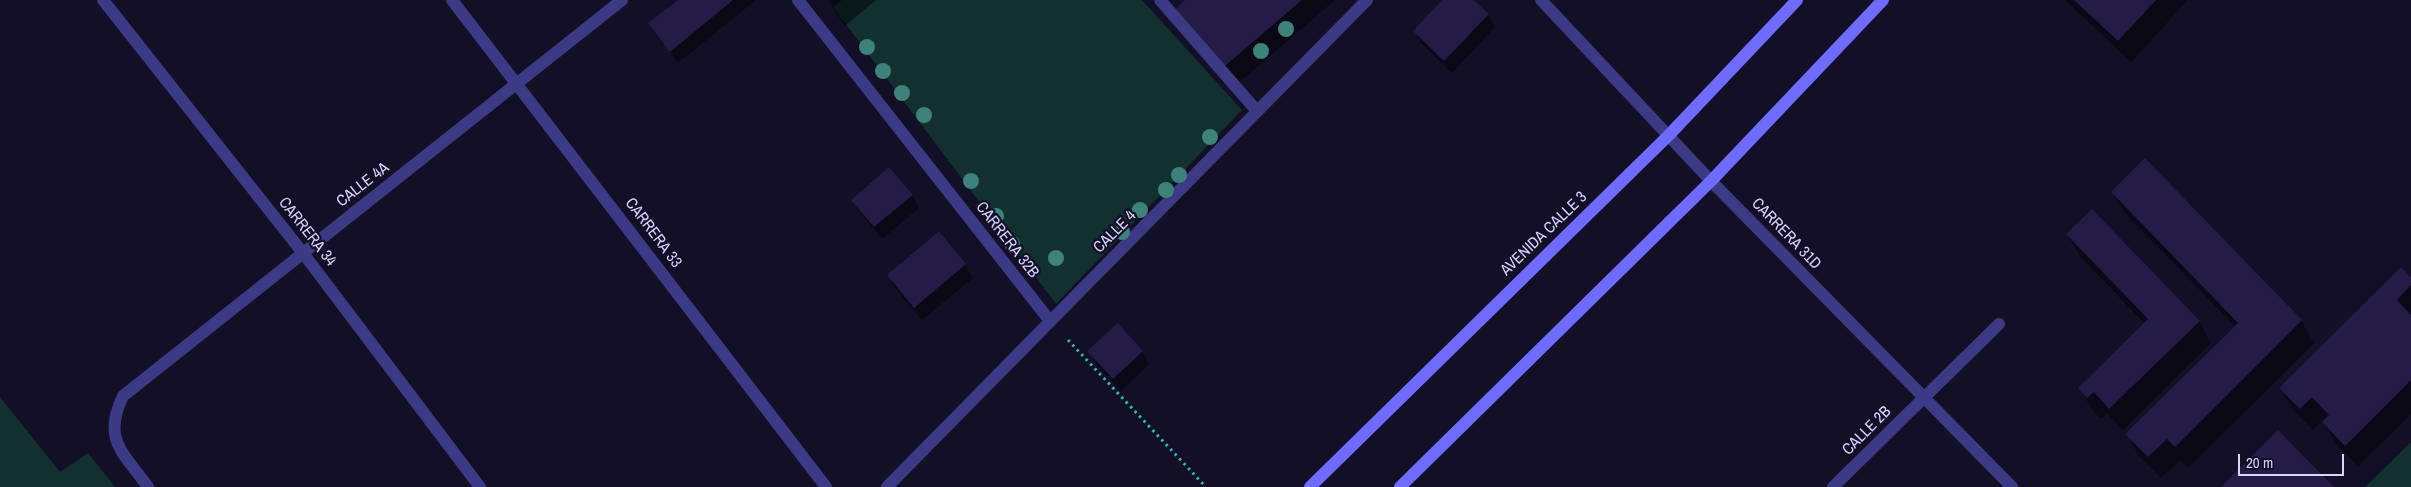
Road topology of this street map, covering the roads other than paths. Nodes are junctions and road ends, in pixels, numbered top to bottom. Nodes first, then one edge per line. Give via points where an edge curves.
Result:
1 (103, 0) edge
2 (452, 0) edge
3 (622, 0) edge
4 (798, 0) edge
5 (1160, 0) edge
6 (1367, 0) edge
7 (1541, 0) edge
8 (1797, 0) edge
9 (1883, 0) edge
10 (518, 83) junction
11 (1257, 112) junction
12 (1669, 134) junction
13 (1711, 181) junction
14 (304, 253) junction
15 (1050, 321) junction
16 (2000, 324) dead end
17 (1924, 398) junction
18 (148, 487) edge
19 (480, 487) edge
20 (826, 487) edge
21 (887, 487) edge
22 (1310, 487) edge
23 (1400, 487) edge
24 (1833, 487) edge
25 (2012, 487) edge

1 - 14 street, CARRERA 34
2 - 10 street, CARRERA 33
3 - 10 street, CALLE 4A
4 - 15 street, CARRERA 32B
5 - 11 street
6 - 11 street, CALLE 4
7 - 12 street, CARRERA 31D
8 - 12 main road, AVENIDA CALLE 3
9 - 13 main road
10 - 14 street, CALLE 4A
10 - 20 street, CARRERA 33
11 - 15 street, CALLE 4
12 - 13 street, CARRERA 31D
12 - 22 main road, AVENIDA CALLE 3
13 - 17 street, CARRERA 31D
13 - 23 main road
14 - 18 street, CALLE 4A via 123,396 115,413 113,429 116,444
14 - 19 street, CARRERA 34
15 - 21 street, CALLE 4
16 - 17 street, CALLE 2B
17 - 24 street, CALLE 2B
17 - 25 street, CARRERA 31D

